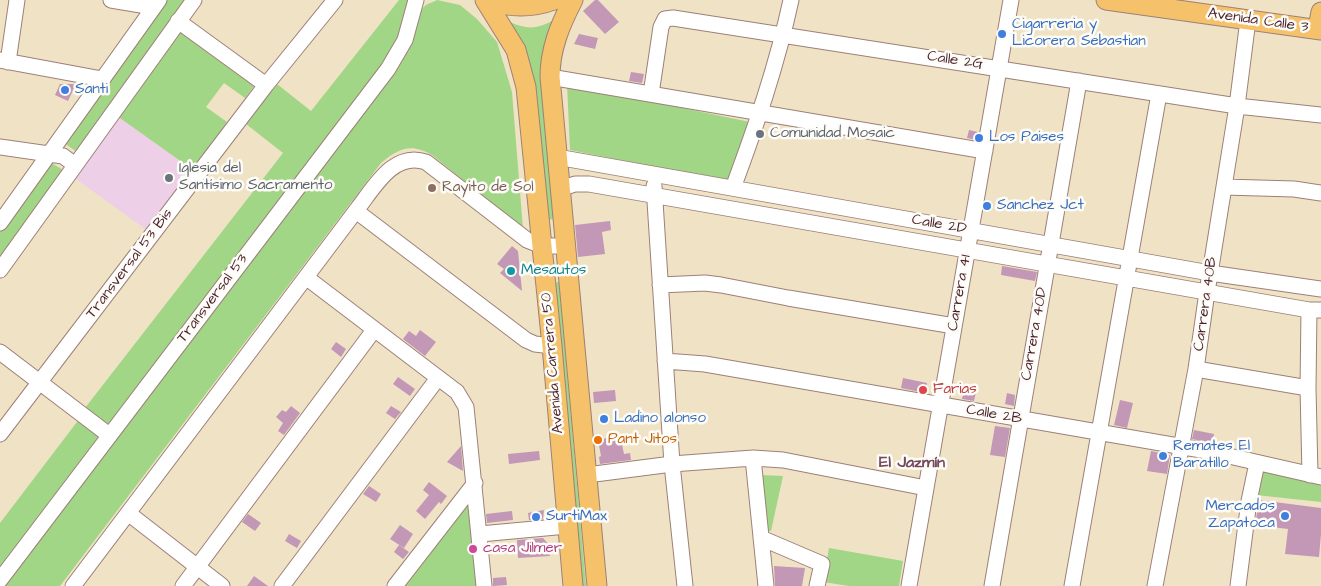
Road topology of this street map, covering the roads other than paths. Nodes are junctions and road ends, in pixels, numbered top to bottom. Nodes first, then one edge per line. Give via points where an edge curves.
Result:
1 (17, 0) edge
2 (111, 0) edge
3 (194, 0) edge
4 (335, 0) edge
5 (426, 0) edge
6 (487, 0) edge
7 (554, 0) edge
8 (573, 0) edge
9 (790, 0) edge
10 (1011, 0) edge
11 (1106, 0) edge
12 (156, 4) edge
13 (414, 6) edge
14 (1321, 12) edge
15 (1248, 20) junction
16 (178, 21) junction
17 (1321, 29) edge
18 (783, 35) junction
19 (4, 61) edge
20 (999, 68) junction
21 (550, 77) junction
22 (102, 79) junction
23 (1079, 81) junction
24 (266, 85) junction
25 (651, 94) junction
26 (1159, 94) junction
27 (1237, 106) junction
28 (761, 113) junction
29 (1321, 116) edge
30 (0, 147) edge
31 (984, 151) junction
32 (49, 154) junction
33 (557, 157) junction
34 (75, 165) junction
35 (653, 174) junction
36 (1224, 187) junction
37 (734, 188) junction
38 (560, 189) junction
39 (1321, 193) edge
40 (654, 195) junction
41 (356, 211) junction
42 (0, 223) edge
43 (971, 230) junction
44 (1051, 245) junction
45 (542, 246) junction
46 (565, 246) junction
47 (967, 250) junction
48 (1130, 259) junction
49 (1048, 264) junction
50 (0, 270) edge
51 (1210, 273) junction
52 (307, 278) junction
53 (1127, 278) junction
54 (660, 285) junction
55 (1321, 289) edge
56 (1207, 292) junction
57 (1315, 310) edge
58 (954, 326) junction
59 (374, 330) junction
60 (552, 346) junction
61 (0, 352) edge
62 (665, 361) junction
63 (1196, 369) junction
64 (438, 378) junction
65 (40, 382) junction
66 (1308, 388) junction
67 (940, 406) junction
68 (1021, 419) junction
69 (1100, 433) junction
70 (0, 434) edge
71 (109, 435) junction
72 (1180, 447) junction
73 (753, 458) junction
74 (1257, 463) junction
75 (672, 464) junction
76 (586, 475) junction
77 (1316, 476) edge
78 (475, 484) junction
79 (926, 488) junction
80 (128, 513) junction
81 (568, 526) junction
82 (480, 534) junction
83 (761, 538) junction
84 (198, 567) junction
85 (0, 580) edge
86 (73, 586) edge
87 (183, 586) edge
88 (222, 586) edge
89 (282, 586) edge
90 (394, 586) edge
91 (484, 586) edge
92 (573, 586) edge
93 (597, 586) edge
94 (685, 586) edge
95 (766, 586) edge
96 (817, 586) edge
97 (909, 586) edge
98 (992, 586) edge
99 (1072, 586) edge
100 (1154, 586) edge
101 (1238, 586) edge

1 - 19 street
2 - 12 street
3 - 16 street
4 - 24 street, Transversal 53 Bis
5 - 13 street, Transversal 53
6 - 7 main road via 508,6 532,6
6 - 45 main road, Avenida Carrera 50 via 516,50 524,79
8 - 21 main road, Avenida Carrera 50 via 553,48
9 - 18 street
10 - 20 street, Carrera 41
11 - 15 main road, Avenida Calle 3
12 - 22 street
13 - 71 street, Transversal 53 via 403,46 388,69
14 - 17 main road
15 - 17 main road, Avenida Calle 3
15 - 27 street, Carrera 40B
16 - 24 street
16 - 34 street
18 - 20 street, Calle 2G
18 - 25 street, Calle 2G via 665,19
18 - 28 street
19 - 22 street
20 - 23 street, Calle 2G
20 - 31 street, Carrera 41
21 - 25 street
21 - 33 main road, Avenida Carrera 50
22 - 32 street
23 - 26 street, Calle 2G
23 - 44 street, Carrera 40D
24 - 65 street, Transversal 53 Bis
25 - 28 street
26 - 27 street, Calle 2G
26 - 48 street
27 - 29 street, Calle 2G
27 - 36 street, Carrera 40B
28 - 31 street
28 - 37 street
30 - 32 street
31 - 43 street, Carrera 41
32 - 34 street via 63,156
32 - 42 street
33 - 35 street, Calle 2D
33 - 38 main road, Avenida Carrera 50
34 - 50 street
35 - 37 street, Calle 2D
35 - 40 street
36 - 39 street
36 - 51 street, Carrera 40B
37 - 43 street, Calle 2D
38 - 40 street, Calle 2D via 588,184
38 - 46 main road, Avenida Carrera 50
40 - 47 street, Calle 2D
40 - 54 street
41 - 45 street via 385,174 412,159 426,162 527,240
41 - 52 street
41 - 60 street via 526,340
43 - 44 street, Calle 2D
43 - 47 street, Carrera 41
44 - 48 street, Calle 2D
44 - 49 street, Carrera 40D
45 - 46 street
45 - 60 main road, Avenida Carrera 50
46 - 76 main road, Avenida Carrera 50
47 - 49 street, Calle 2D
47 - 58 street, Carrera 41
48 - 51 street, Calle 2D
48 - 53 street
49 - 53 street, Calle 2D
49 - 68 street, Carrera 40D
51 - 55 street, Calle 2D
51 - 56 street, Carrera 40B
52 - 59 street
52 - 80 street
53 - 56 street, Calle 2D
53 - 69 street
54 - 58 street via 721,285
54 - 62 street
56 - 57 street, Calle 2D
56 - 63 street, Carrera 40B
57 - 66 street
58 - 67 street, Carrera 41
59 - 64 street
59 - 84 street
60 - 81 main road, Avenida Carrera 50
61 - 65 street
62 - 67 street, Calle 2B via 705,364
62 - 75 street
63 - 66 street
63 - 72 street, Carrera 40B
64 - 78 street via 457,392 466,407
64 - 89 street
65 - 70 street, Transversal 53 Bis
65 - 71 street
66 - 77 street
67 - 68 street, Calle 2B
67 - 79 street, Carrera 41
68 - 69 street, Calle 2B
68 - 98 street, Carrera 40D
69 - 72 street, Calle 2B
69 - 99 street
71 - 85 street, Transversal 53
72 - 74 street, Calle 2B
72 - 100 street, Carrera 40B
73 - 75 street
73 - 79 street via 783,460
73 - 83 street
74 - 77 street, Calle 2B
74 - 101 street
75 - 76 street
75 - 94 street
76 - 93 main road, Avenida Carrera 50
78 - 82 street
78 - 90 street
79 - 97 street, Carrera 41
80 - 84 street
80 - 86 street
81 - 82 street
81 - 92 main road, Avenida Carrera 50
82 - 91 street
83 - 95 street
83 - 96 street via 822,564
84 - 87 street
84 - 88 street

